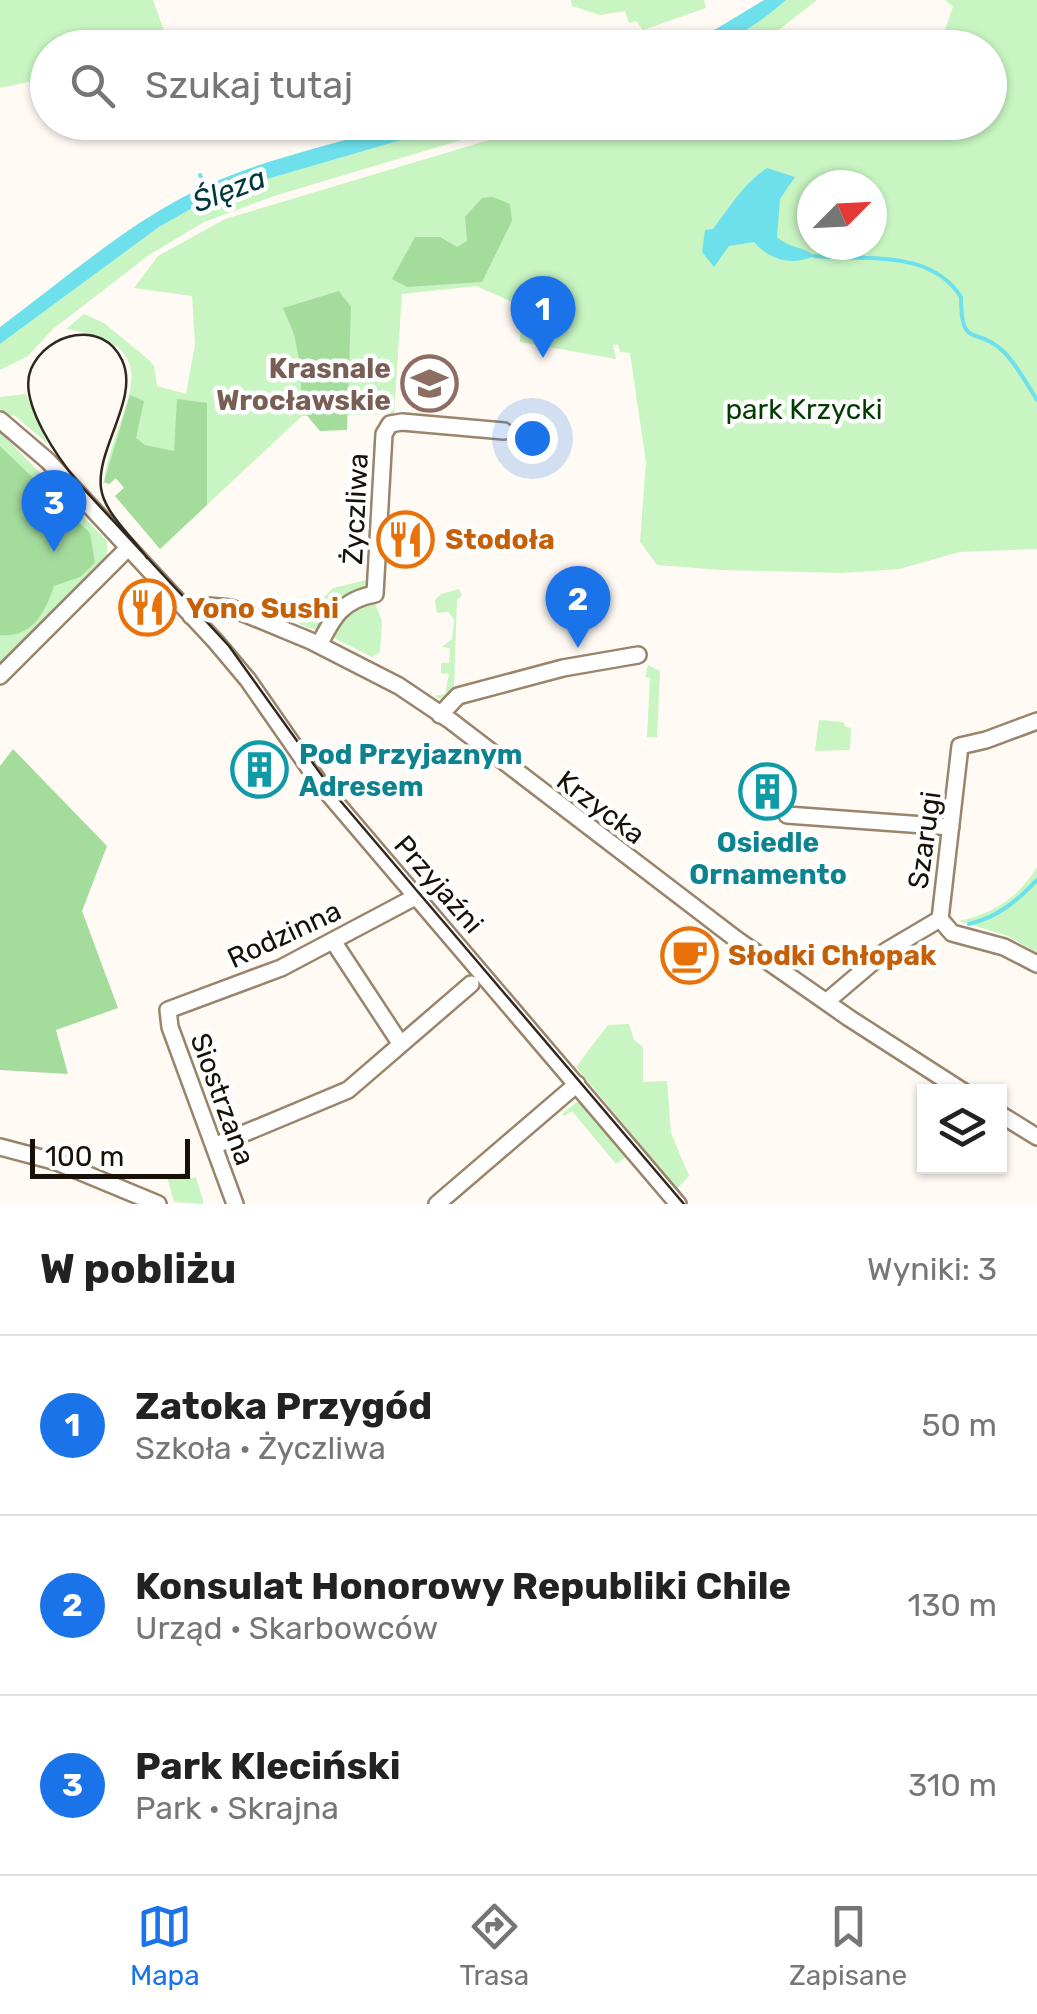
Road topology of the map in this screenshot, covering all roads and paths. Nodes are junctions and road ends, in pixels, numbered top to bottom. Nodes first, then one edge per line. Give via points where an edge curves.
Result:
1 (0, 420) edge
2 (504, 431) dead end
3 (128, 548) junction
4 (192, 616) junction
5 (319, 645) junction
6 (638, 655) dead end
7 (0, 676) edge
8 (440, 714) junction
9 (1037, 721) edge
10 (787, 814) dead end
11 (951, 827) junction
12 (417, 896) junction
13 (940, 920) junction
14 (332, 942) junction
15 (1037, 964) edge
16 (471, 984) dead end
17 (826, 1002) junction
18 (168, 1010) joint
19 (400, 1043) junction
20 (577, 1084) junction
21 (952, 1084) edge
22 (1007, 1118) edge
23 (1037, 1137) edge
24 (0, 1146) edge
25 (214, 1146) junction
26 (158, 1204) edge
27 (235, 1204) edge
28 (437, 1204) edge
29 (678, 1204) edge

1 - 3 street, Przyjaźni
2 - 5 street, Życzliwa via 387,426 375,594 338,610
3 - 4 street, Przyjaźni
3 - 7 street
4 - 5 street, Krzycka via 205,607 225,607
4 - 12 street, Przyjaźni
5 - 8 street, Krzycka
6 - 8 street via 458,696
8 - 17 street, Krzycka
9 - 11 street, Szarugi via 960,746
10 - 11 street
11 - 13 street, Szarugi
12 - 14 street, Rodzinna
12 - 20 street, Przyjaźni
13 - 15 street via 952,932
13 - 17 street, Szarugi via 886,951
14 - 18 street, Rodzinna
14 - 19 street
16 - 19 street
17 - 21 street, Krzycka
18 - 25 street, Siostrzana
19 - 25 street via 340,1095
20 - 28 street
20 - 29 street, Przyjaźni
22 - 23 street
24 - 26 street
25 - 27 street, Siostrzana

